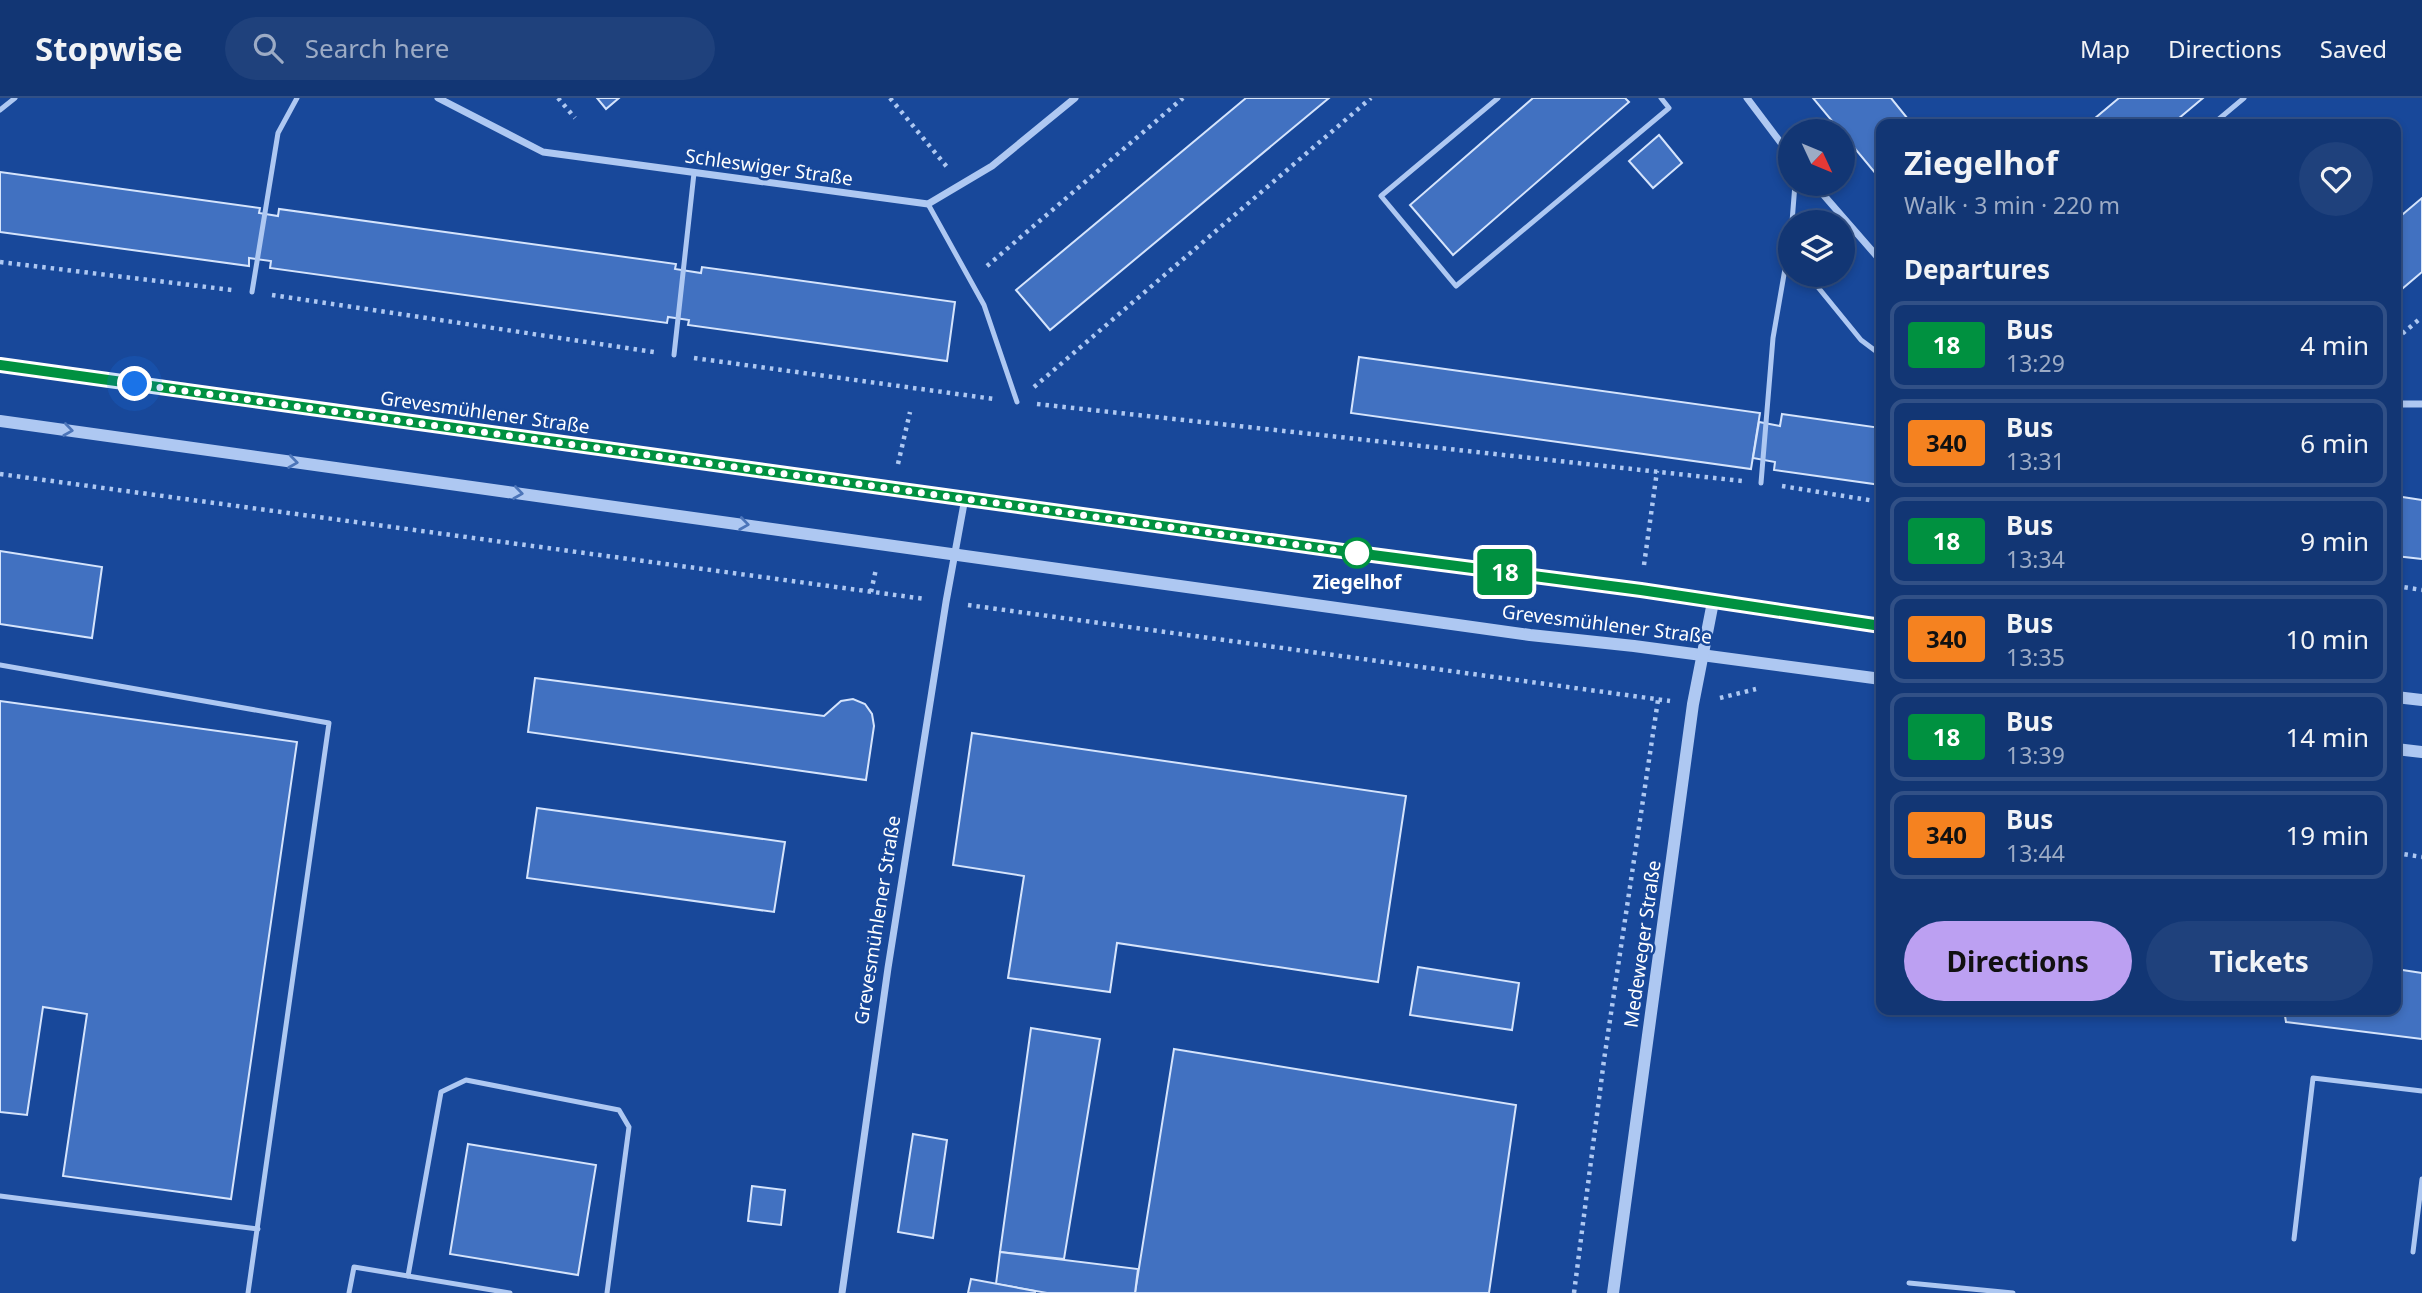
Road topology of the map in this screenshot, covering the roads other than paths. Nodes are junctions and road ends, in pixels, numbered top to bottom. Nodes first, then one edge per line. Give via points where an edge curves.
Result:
1 (15, 98) edge
2 (297, 98) edge
3 (438, 98) edge
4 (1075, 98) edge
5 (1498, 98) edge
6 (1661, 98) edge
7 (1747, 98) edge
8 (2244, 98) edge
9 (0, 110) edge
10 (2219, 119) edge
11 (1778, 139) edge
12 (694, 173) junction
13 (1824, 196) edge
14 (928, 204) junction
15 (1876, 255) edge
16 (1783, 287) edge
17 (1818, 287) edge
18 (252, 292) road end
19 (1876, 351) edge
20 (674, 355) road end
21 (0, 365) edge
22 (1017, 402) road end
23 (2401, 404) edge
24 (2422, 404) edge
25 (0, 421) edge
26 (1761, 483) road end
27 (965, 497) junction
28 (954, 554) junction
29 (1713, 601) junction
30 (1876, 625) edge
31 (1703, 655) junction
32 (0, 665) edge
33 (1876, 678) edge
34 (2401, 698) edge
35 (2422, 700) edge
36 (2401, 750) edge
37 (2422, 752) edge
38 (2422, 1091) edge
39 (2422, 1179) edge
40 (0, 1196) edge
41 (258, 1229) junction
42 (2294, 1239) dead end
43 (2413, 1252) dead end
44 (408, 1276) junction
45 (1909, 1283) dead end
46 (248, 1293) edge
47 (349, 1293) edge
48 (510, 1293) edge
49 (607, 1293) edge
50 (842, 1293) edge
51 (1613, 1293) edge
52 (2013, 1293) edge

1 - 9 lane
2 - 18 lane via 278,133
3 - 12 street, Schleswiger Straße via 543,152
4 - 14 street via 992,166
5 - 6 lane via 1381,196 1456,286 1669,108
7 - 11 street
8 - 10 lane
12 - 14 street, Schleswiger Straße
12 - 20 lane
13 - 15 street
14 - 22 lane via 984,304
16 - 26 lane via 1773,338
17 - 19 lane via 1860,340
21 - 27 street, Grevesmühlener Straße
23 - 24 street
25 -> 28 street, Grevesmühlener Straße
27 - 28 street, Grevesmühlener Straße
27 - 29 street, Grevesmühlener Straße
28 - 31 street, Grevesmühlener Straße
28 - 50 street, Grevesmühlener Straße
29 - 30 street, Grevesmühlener Straße
29 - 31 street, Medeweger Straße
31 - 33 street, Grevesmühlener Straße
31 - 51 street, Medeweger Straße
32 - 41 lane via 329,723
34 - 35 street
36 - 37 street
38 - 42 lane via 2313,1078
39 - 43 lane
40 - 41 lane
41 - 46 lane
44 - 47 lane via 354,1267
44 - 48 lane
44 - 49 lane via 441,1092 466,1080 619,1110 629,1126
45 - 52 lane

